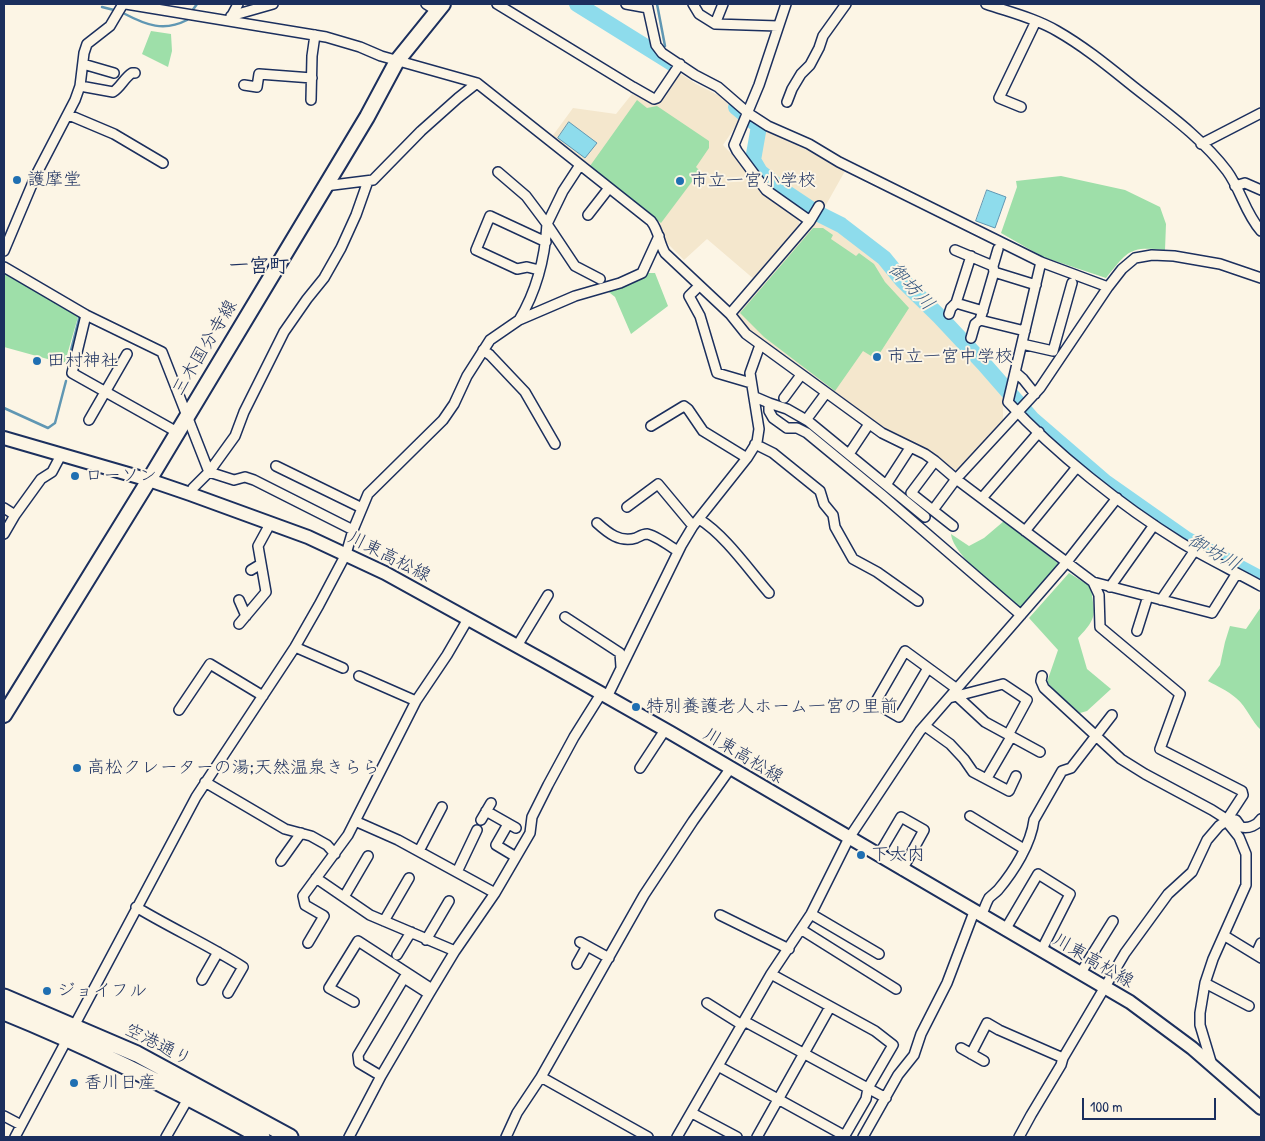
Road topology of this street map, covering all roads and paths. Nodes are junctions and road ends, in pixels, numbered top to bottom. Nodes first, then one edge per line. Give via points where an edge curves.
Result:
1 (124, 4) edge
2 (238, 4) edge
3 (273, 4) edge
4 (497, 4) edge
5 (626, 4) edge
6 (693, 4) edge
7 (723, 4) edge
8 (786, 4) edge
9 (846, 4) edge
10 (986, 4) edge
11 (435, 6) edge
12 (647, 6) edge
13 (230, 19) junction
14 (1036, 21) junction
15 (715, 24) junction
16 (778, 26) junction
17 (315, 35) junction
18 (397, 61) junction
19 (83, 64) junction
20 (678, 67) junction
21 (114, 73) dead end
22 (135, 73) dead end
23 (312, 78) junction
24 (477, 83) junction
25 (244, 85) dead end
26 (80, 86) junction
27 (311, 100) dead end
28 (787, 102) dead end
29 (1021, 106) dead end
30 (1261, 113) edge
31 (69, 115) junction
32 (746, 115) junction
33 (1201, 144) junction
34 (163, 163) dead end
35 (580, 166) junction
36 (498, 172) dead end
37 (368, 181) junction
38 (325, 186) junction
39 (1235, 186) junction
40 (609, 188) junction
41 (1261, 190) edge
42 (819, 206) dead end
43 (588, 215) dead end
44 (811, 219) junction
45 (548, 224) junction
46 (1261, 231) edge
47 (659, 236) junction
48 (546, 242) junction
49 (998, 248) dead end
50 (955, 250) dead end
51 (4, 251) edge
52 (971, 256) junction
53 (1041, 265) junction
54 (4, 266) edge
55 (993, 269) junction
56 (540, 270) junction
57 (1261, 278) edge
58 (600, 279) dead end
59 (1072, 283) dead end
60 (1036, 284) junction
61 (699, 286) junction
62 (1108, 287) junction
63 (956, 303) junction
64 (730, 314) junction
65 (949, 314) dead end
66 (86, 315) junction
67 (981, 316) junction
68 (519, 320) junction
69 (1025, 331) junction
70 (971, 338) dead end
71 (1022, 344) junction
72 (760, 345) junction
73 (483, 350) junction
74 (127, 354) dead end
75 (1015, 372) junction
76 (802, 375) junction
77 (751, 383) junction
78 (105, 392) junction
79 (826, 393) junction
80 (1035, 394) junction
81 (755, 397) junction
82 (784, 398) dead end
83 (769, 403) junction
84 (1021, 409) junction
85 (187, 415) junction
86 (808, 416) dead end
87 (89, 420) dead end
88 (870, 424) junction
89 (651, 426) dead end
90 (177, 432) junction
91 (1039, 432) junction
92 (5, 441) edge
93 (555, 444) dead end
94 (755, 444) junction
95 (910, 448) junction
96 (851, 451) dead end
97 (61, 455) junction
98 (747, 458) junction
99 (935, 461) junction
100 (276, 466) dead end
101 (1077, 467) junction
102 (210, 472) junction
103 (956, 479) junction
104 (149, 480) junction
105 (886, 485) junction
106 (190, 494) junction
107 (982, 498) junction
108 (1117, 498) junction
109 (627, 506) dead end
110 (4, 508) edge
111 (362, 508) junction
112 (933, 510) junction
113 (15, 515) junction
114 (925, 516) dead end
115 (696, 522) junction
116 (597, 523) dead end
117 (270, 524) junction
118 (1154, 525) junction
119 (953, 526) dead end
120 (353, 530) junction
121 (1025, 531) junction
122 (4, 534) edge
123 (1195, 550) junction
124 (678, 551) junction
125 (346, 554) junction
126 (1066, 563) junction
127 (261, 564) junction
128 (251, 570) dead end
129 (1237, 573) junction
130 (1093, 582) junction
131 (1261, 586) edge
132 (1110, 587) junction
133 (769, 593) dead end
134 (548, 595) dead end
135 (1148, 596) junction
136 (239, 600) dead end
137 (1161, 600) junction
138 (918, 601) dead end
139 (1021, 615) junction
140 (246, 616) junction
141 (565, 616) dead end
142 (468, 619) junction
143 (239, 624) dead end
144 (1137, 631) dead end
145 (517, 646) junction
146 (295, 647) junction
147 (343, 668) dead end
148 (621, 668) junction
149 (928, 668) junction
150 (359, 676) dead end
151 (1042, 676) dead end
152 (954, 694) junction
153 (604, 695) junction
154 (263, 696) junction
155 (416, 701) junction
156 (179, 710) dead end
157 (4, 715) edge
158 (1112, 715) dead end
159 (925, 726) junction
160 (665, 730) junction
161 (1096, 735) junction
162 (1009, 736) junction
163 (1040, 752) dead end
164 (640, 768) dead end
165 (730, 770) junction
166 (1016, 776) dead end
167 (987, 778) junction
168 (205, 782) junction
169 (442, 807) dead end
170 (970, 816) dead end
171 (1227, 819) junction
172 (482, 820) dead end
173 (355, 821) junction
174 (1261, 821) edge
175 (477, 830) dead end
176 (301, 833) junction
177 (849, 838) junction
178 (1024, 849) junction
179 (419, 851) junction
180 (335, 854) junction
181 (368, 856) dead end
182 (878, 856) junction
183 (516, 857) junction
184 (281, 860) dead end
185 (902, 870) junction
186 (457, 872) junction
187 (316, 878) junction
188 (409, 878) dead end
189 (495, 893) junction
190 (344, 897) junction
191 (449, 901) dead end
192 (136, 907) junction
193 (811, 914) junction
194 (978, 914) junction
195 (720, 915) dead end
196 (384, 921) junction
197 (1113, 921) dead end
198 (802, 930) junction
199 (1005, 930) junction
200 (411, 932) junction
201 (1225, 936) junction
202 (426, 940) junction
203 (308, 942) dead end
204 (1261, 943) edge
205 (789, 949) junction
206 (455, 951) junction
207 (1041, 951) junction
208 (218, 952) junction
209 (879, 954) dead end
210 (397, 955) dead end
211 (1258, 956) edge
212 (609, 958) junction
213 (577, 964) dead end
214 (771, 974) junction
215 (1080, 974) junction
216 (202, 980) dead end
217 (1205, 983) junction
218 (1105, 988) junction
219 (896, 989) dead end
220 (431, 992) junction
221 (228, 993) dead end
222 (4, 997) edge
223 (354, 1002) dead end
224 (707, 1003) dead end
225 (1250, 1006) dead end
226 (830, 1007) junction
227 (4, 1012) edge
228 (743, 1023) junction
229 (70, 1032) junction
230 (961, 1048) dead end
231 (803, 1053) junction
232 (971, 1054) junction
233 (1063, 1058) junction
234 (984, 1062) dead end
235 (1212, 1065) junction
236 (718, 1066) junction
237 (381, 1076) junction
238 (541, 1077) junction
239 (868, 1088) junction
240 (189, 1097) junction
241 (886, 1098) junction
242 (778, 1099) junction
243 (1259, 1103) edge
244 (692, 1112) junction
245 (4, 1116) edge
246 (21, 1124) junction
247 (15, 1137) edge
248 (166, 1137) edge
249 (262, 1137) edge
250 (290, 1137) edge
251 (349, 1137) edge
252 (506, 1137) edge
253 (648, 1137) edge
254 (678, 1137) edge
255 (737, 1137) edge
256 (757, 1137) edge
257 (845, 1137) edge
258 (863, 1137) edge
259 (1019, 1137) edge

1 - 13 street
1 - 19 street via 110,26 88,44
2 - 13 street
3 - 13 street
4 - 20 street via 654,99
5 - 12 street
6 - 15 street via 699,14
7 - 15 street
8 - 16 street
9 - 28 street via 823,36
10 - 14 street
11 - 18 main road, 三木国分寺線
12 - 20 street via 656,45
13 - 17 street
14 - 29 street via 999,98
14 - 33 street via 1091,53 1184,126
15 - 16 street
16 - 32 street
17 - 18 street
17 - 23 street
18 - 24 street
18 - 38 main road, 三木国分寺線
19 - 21 street
19 - 26 street
20 - 32 street via 718,87
22 - 26 street via 114,92
23 - 25 street via 259,74 257,87
23 - 27 street
24 - 35 street
24 - 37 street via 421,131 382,172
26 - 31 street
30 - 33 street
31 - 34 street via 114,134
31 - 51 street via 36,175
32 - 44 street via 734,145 737,151 766,190
32 - 53 street via 809,144
33 - 39 street via 1228,173
35 - 40 street
35 - 45 street via 563,191
36 - 45 street via 526,196
37 - 38 street
37 - 102 street via 341,248 324,278 306,298 284,332 235,436
38 - 85 main road, 三木国分寺線
39 - 41 street via 1245,183
39 - 46 street
40 - 43 street
40 - 47 street via 651,221
42 - 44 street
44 - 64 street
45 - 48 street
45 - 58 street via 575,266
47 - 61 street via 665,254
47 - 68 street via 642,272
48 - 56 street
48 - 56 street via 490,216 476,250 517,268
49 - 55 street
50 - 52 street
52 - 55 street
52 - 63 street
53 - 60 street
53 - 62 street
54 - 66 street
55 - 60 street
55 - 67 street
56 - 68 street
57 - 62 street via 1220,264 1152,255 1135,258
59 - 71 street via 1053,351
60 - 69 street
61 - 64 street
61 - 77 street via 689,296 700,316 717,373
62 - 80 street
63 - 65 street
63 - 67 street
64 - 72 street
66 - 78 street via 72,373
66 - 85 street via 162,352
67 - 69 street
67 - 70 street
68 - 73 street via 490,340
69 - 71 street
71 - 75 street
72 - 76 street
72 - 77 street via 750,373
73 - 93 street via 525,392
73 - 111 street via 442,420 368,494
74 - 78 street
75 - 80 street
75 - 84 street via 1008,402
76 - 79 street
76 - 82 street
77 - 81 street
78 - 87 street
78 - 90 street
79 - 86 street
79 - 88 street
80 - 84 street
81 - 83 street
81 - 94 street via 759,429
83 - 105 street via 787,408 808,421
83 - 139 street via 773,418 786,428 797,428 806,433
84 - 91 street
84 - 103 street
85 - 90 main road, 三木国分寺線
85 - 102 street
88 - 95 street
88 - 96 street
89 - 98 street via 684,406 703,431
90 - 104 main road, 三木国分寺線
91 - 101 street
91 - 107 street
92 - 97 main road, 川東高松線
94 - 98 street
94 - 138 street via 773,453 820,491 853,559
95 - 99 street
95 - 105 street
97 - 104 main road, 川東高松線
97 - 113 street via 52,472 41,479
98 - 115 street
99 - 103 street
99 - 112 street via 911,493
100 - 111 street
101 - 108 street
101 - 121 street
102 - 106 street
102 - 120 street via 234,480 245,477 254,480
103 - 107 street
103 - 112 street
104 - 106 main road, 川東高松線
104 - 157 main road, 三木国分寺線
105 - 114 street
106 - 117 main road, 川東高松線
107 - 121 street
108 - 118 street
108 - 126 street
109 - 115 street via 658,484
110 - 113 street
111 - 120 street
112 - 119 street
113 - 122 street
115 - 124 street
115 - 133 street via 706,523
116 - 124 street via 620,538 626,540 650,535
117 - 125 main road, 川東高松線
117 - 127 street via 258,546
118 - 123 street
118 - 132 street
120 - 125 street
121 - 126 street
123 - 129 street
123 - 137 street
124 - 148 street
125 - 142 main road, 川東高松線
125 - 146 street
126 - 130 street
126 - 139 street
127 - 128 street
127 - 140 street via 266,592
129 - 131 street
129 - 137 street via 1212,613
130 - 132 street
130 - 171 street via 1099,595 1100,627 1180,694 1160,749 1242,791 1244,795
132 - 135 street
134 - 145 street
135 - 137 street
135 - 144 street
136 - 140 street
139 - 152 street
140 - 143 street
141 - 148 street via 620,653
142 - 145 main road, 川東高松線
142 - 155 street
145 - 153 main road, 川東高松線
146 - 147 street
146 - 154 street
148 - 153 street
149 - 149 street via 905,651 875,704 899,717
149 - 152 street
150 - 155 street
151 - 161 street via 1044,688
152 - 159 street
152 - 162 street via 985,722
152 - 162 street via 1003,684 1027,700
153 - 160 main road, 川東高松線
153 - 183 street via 574,737 532,817 530,833
154 - 156 street via 210,664
154 - 168 street
155 - 173 street
158 - 161 street
159 - 167 street via 950,744 973,772
159 - 177 street
160 - 164 street
160 - 165 main road, 川東高松線
161 - 171 street via 1121,759
161 - 178 street via 1071,768 1062,771 1034,820
162 - 163 street
162 - 167 street
165 - 177 main road, 川東高松線
165 - 212 street via 644,895
166 - 167 street via 1009,791
168 - 176 street via 285,829
168 - 192 street
169 - 179 street
170 - 178 street
171 - 174 street via 1236,820 1245,828
171 - 201 street via 1246,854 1246,876
171 - 218 street via 1207,840 1192,872 1168,894 1125,953
172 - 183 street via 489,807 512,826 496,845
173 - 179 street
173 - 180 street
175 - 186 street
176 - 180 street via 327,845
176 - 184 street
177 - 182 main road, 川東高松線
177 - 193 street
178 - 194 street via 997,892 990,896
179 - 186 street
180 - 187 street
181 - 190 street
182 - 185 main road, 川東高松線
182 - 185 street via 901,816 924,830
183 - 189 street
185 - 194 main road, 川東高松線
186 - 189 street
187 - 190 street
187 - 203 street via 303,896 306,905 324,916
188 - 196 street
189 - 206 street
190 - 196 street
191 - 202 street
192 - 208 street
192 - 229 street
193 - 198 street
193 - 209 street
194 - 199 main road, 川東高松線
194 - 241 street via 914,1055
195 - 205 street
196 - 200 street
197 - 215 street
198 - 205 street
198 - 219 street
199 - 207 main road, 川東高松線
199 - 207 street via 1038,874 1070,894
200 - 202 street
200 - 210 street
201 - 211 street
201 - 217 street
202 - 206 street
204 - 211 street
205 - 214 street
206 - 220 street
207 - 215 main road, 川東高松線
208 - 216 street
208 - 221 street via 243,968
212 - 213 street via 583,944
212 - 238 street
214 - 226 street
214 - 228 street
215 - 218 main road, 川東高松線
217 - 225 street
217 - 235 street via 1200,1025
218 - 233 street
218 - 235 main road, 川東高松線 via 1161,1024
220 - 223 street via 358,941 329,988
220 - 237 street
220 - 237 street via 404,978 358,1055 359,1063
222 - 229 highway, 空港通り
224 - 228 street
226 - 231 street
226 - 239 street via 875,1031 893,1045
227 - 229 highway, 空港通り
228 - 231 street
228 - 236 street
229 - 240 highway, 空港通り
229 - 246 street
229 - 250 highway, 空港通り via 137,1054
230 - 232 street
231 - 239 street
231 - 242 street
232 - 233 street via 987,1023
232 - 234 street
233 - 259 street
235 - 243 main road, 川東高松線
236 - 242 street
236 - 244 street
237 - 251 street
238 - 252 street via 517,1113
238 - 253 street
239 - 241 street
239 - 257 street via 866,1099
240 - 248 street
240 - 249 highway, 空港通り
241 - 258 street
242 - 256 street
242 - 257 street
244 - 254 street
244 - 255 street
245 - 246 street
246 - 247 street

